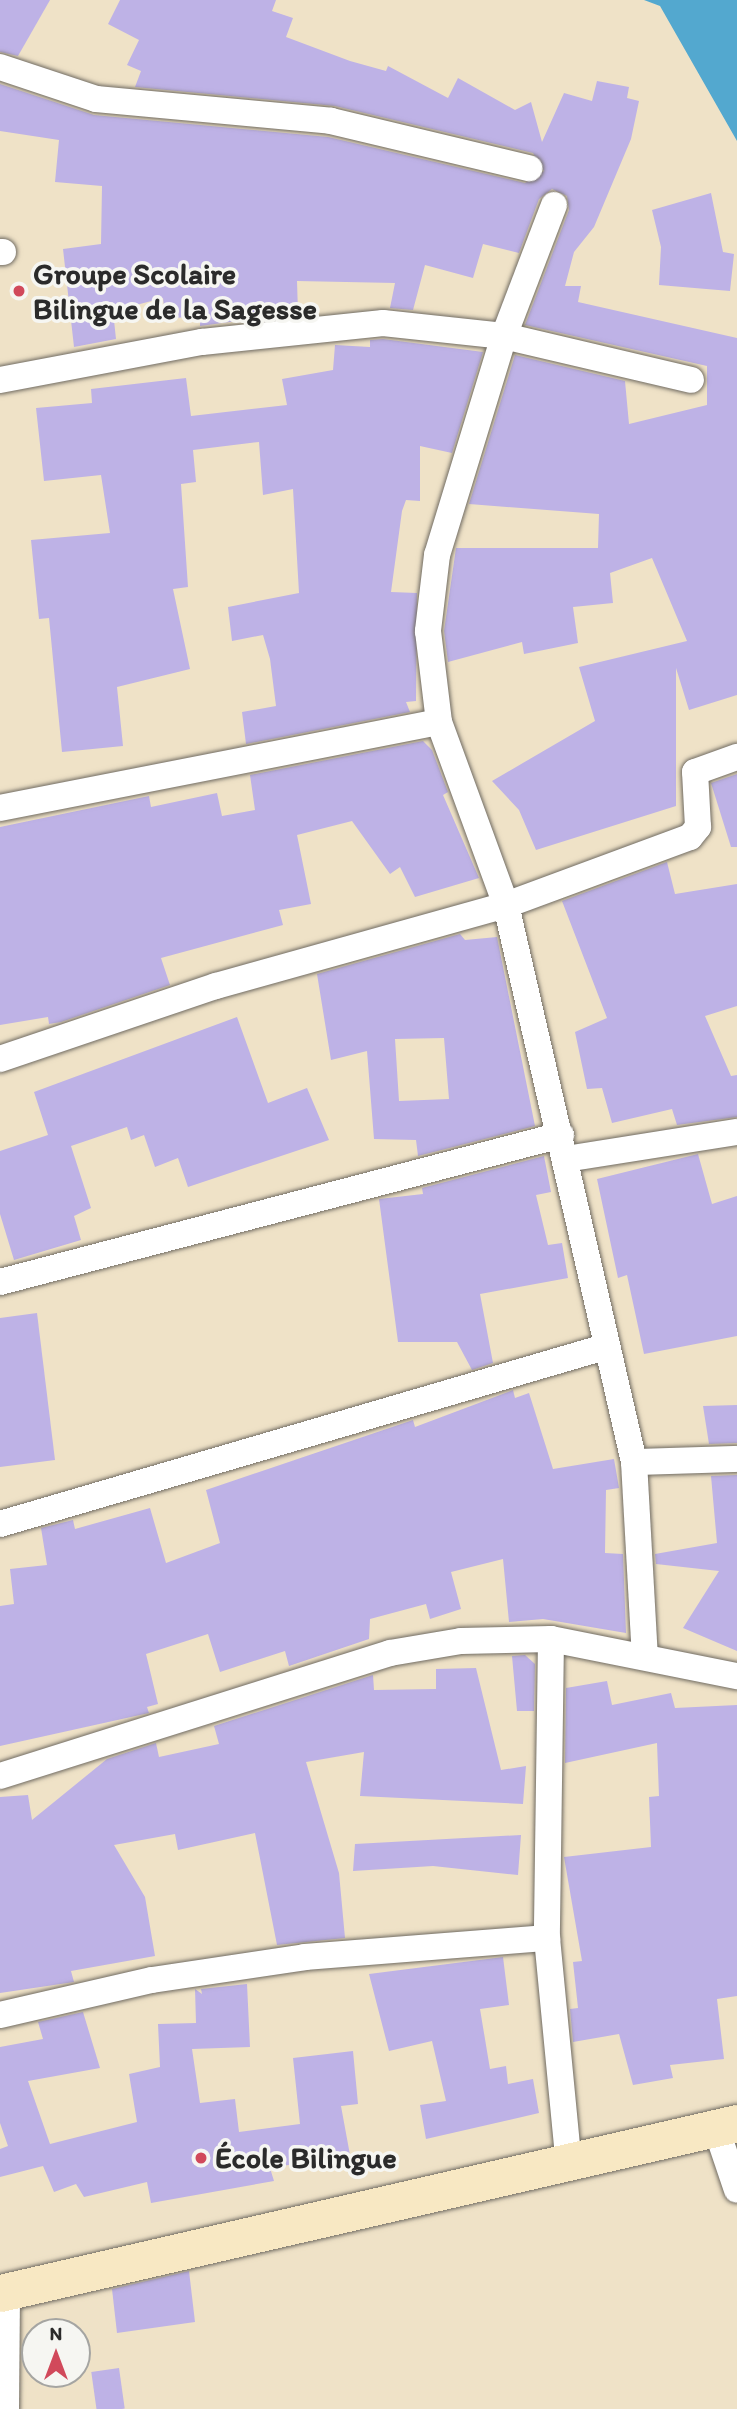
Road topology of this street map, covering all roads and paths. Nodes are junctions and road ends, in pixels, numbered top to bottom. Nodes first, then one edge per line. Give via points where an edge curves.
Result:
1 (0, 67) edge
2 (529, 168) dead end
3 (554, 205) dead end
4 (504, 335) junction
5 (0, 380) edge
6 (691, 380) dead end
7 (439, 722) junction
8 (737, 757) edge
9 (0, 808) edge
10 (506, 905) junction
11 (0, 1059) edge
12 (737, 1132) edge
13 (564, 1147) junction
14 (0, 1282) edge
15 (605, 1347) junction
16 (737, 1459) edge
17 (634, 1462) junction
18 (0, 1524) edge
19 (551, 1639) junction
20 (645, 1656) junction
21 (737, 1676) edge
22 (0, 1776) edge
23 (547, 1938) junction
24 (0, 2015) edge
25 (726, 2125) edge
26 (568, 2157) junction
27 (737, 2190) edge
28 (3, 2292) edge
29 (4, 2405) edge

1 - 2 street via 96,99 331,121
3 - 4 street
4 - 5 street via 383,323 287,331
4 - 6 street
4 - 7 street via 437,555 428,631
7 - 9 street
7 - 10 street
8 - 10 street via 695,772 693,835
10 - 11 street via 216,986
10 - 13 street
12 - 13 street
13 - 14 street
13 - 15 street
15 - 17 street
15 - 18 street
16 - 17 street
17 - 20 street
19 - 20 street
19 - 22 street via 461,1641 390,1653
19 - 23 street
20 - 21 street
23 - 24 street via 305,1957 152,1980
23 - 26 street
25 - 26 main road
25 - 27 street
26 - 28 main road
28 - 29 street

